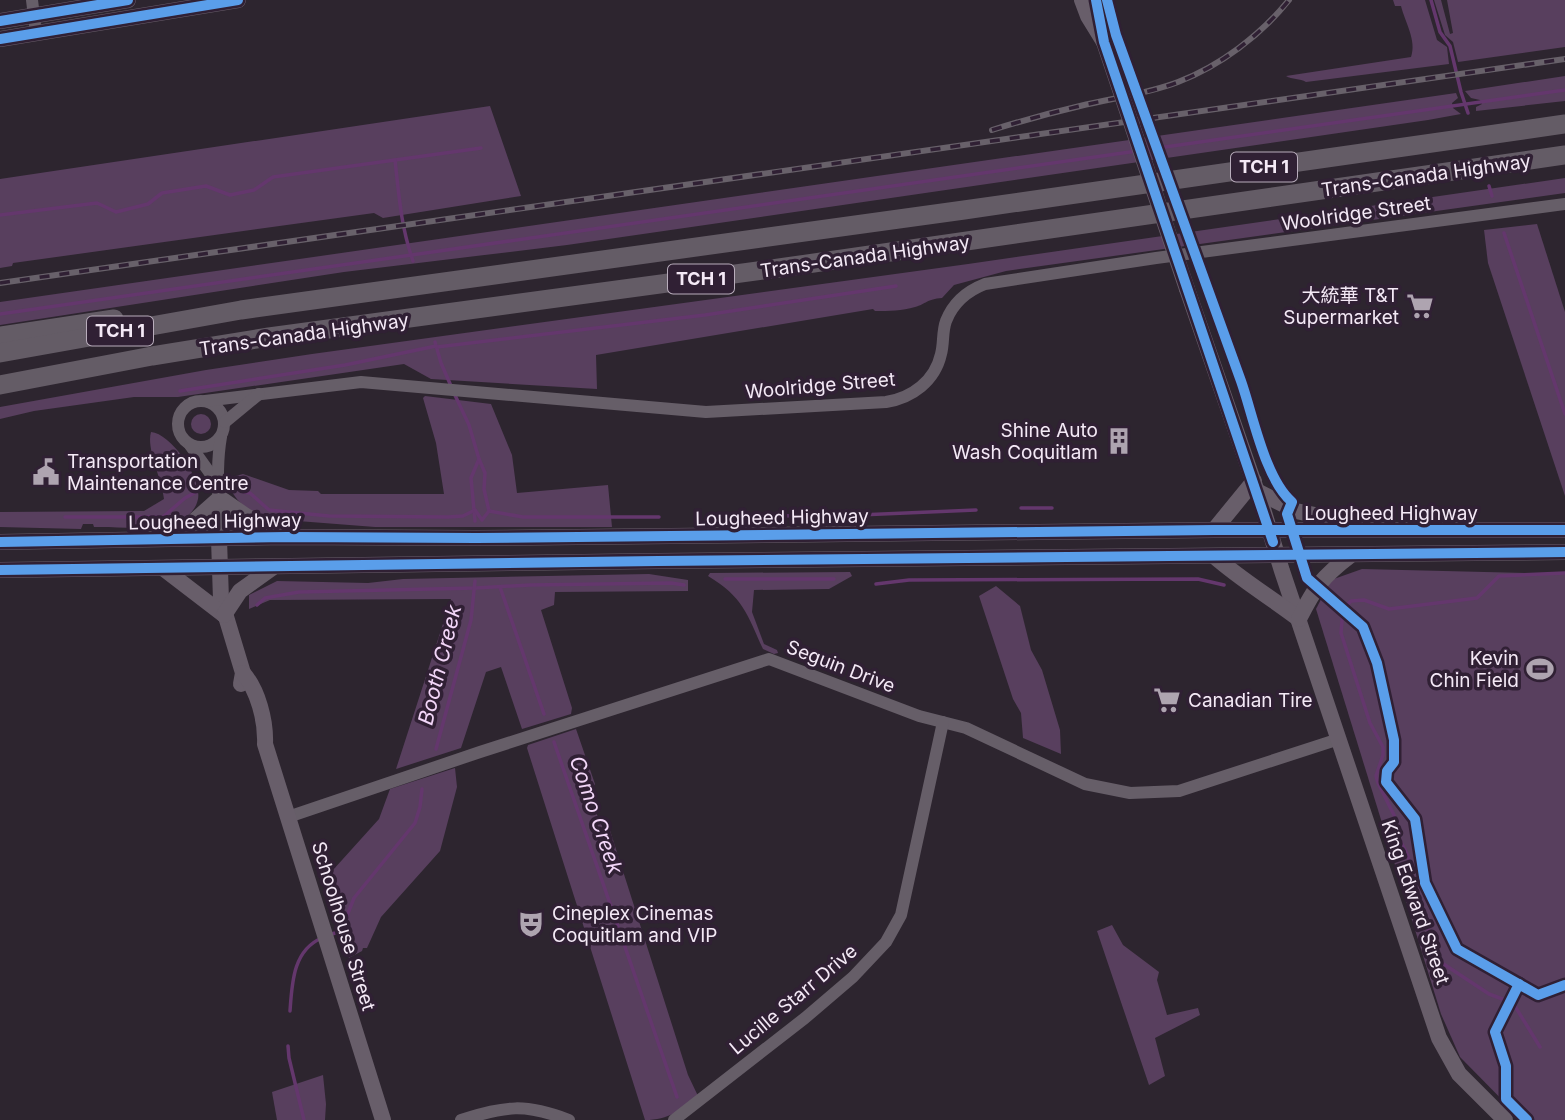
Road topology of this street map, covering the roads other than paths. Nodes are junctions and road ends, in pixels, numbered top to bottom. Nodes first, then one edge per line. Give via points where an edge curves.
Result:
1 (128, 0) edge
2 (238, 0) edge
3 (1082, 0) edge
4 (1096, 0) edge
5 (34, 7) edge
6 (0, 21) edge
7 (36, 33) junction
8 (0, 39) edge
9 (1104, 42) junction
10 (1565, 124) edge
11 (1565, 155) edge
12 (1565, 204) edge
13 (241, 310) junction
14 (0, 336) edge
15 (0, 353) edge
16 (0, 385) edge
17 (259, 394) junction
18 (205, 401) junction
19 (225, 422) junction
20 (221, 437) junction
21 (190, 445) junction
22 (1255, 486) junction
23 (218, 490) junction
24 (1214, 530) junction
25 (1342, 530) junction
26 (1565, 530) edge
27 (1270, 531) junction
28 (287, 537) junction
29 (175, 538) junction
30 (219, 539) junction
31 (0, 542) edge
32 (1565, 551) edge
33 (1277, 555) junction
34 (1352, 555) junction
35 (1214, 556) junction
36 (219, 568) junction
37 (272, 568) junction
38 (163, 569) junction
39 (0, 570) edge
40 (224, 615) junction
41 (1299, 619) junction
42 (943, 722) junction
43 (1339, 739) junction
44 (288, 817) junction
45 (383, 1120) edge
46 (461, 1120) edge
47 (569, 1120) edge
48 (674, 1120) edge
49 (1505, 1120) edge

1 - 5 main road
2 - 7 main road
3 - 9 main road, King Edward Street
4 - 9 main road, King Edward Street
5 - 6 main road
5 - 7 street
7 - 8 main road
9 - 22 main road, King Edward Street, bridge
10 - 13 highway, Trans-Canada Highway / TCH 1
11 - 16 highway, Trans-Canada Highway / TCH 1 via 269,337
12 - 17 street, Woolridge Street via 985,284 965,294 952,310 939,362 929,379 911,394 892,401 714,412 352,382
13 - 14 highway via 174,310
13 - 15 highway, Trans-Canada Highway / TCH 1
17 - 18 street, Woolridge Street
17 - 19 street
18 - 19 street via 219,408
18 - 21 street via 188,404 179,416 179,432
19 - 20 street
20 - 21 street via 211,446
20 - 23 street, Schoolhouse Street
21 - 23 street
22 - 24 main road
22 - 25 main road via 1296,511 1325,517
22 - 27 main road, King Edward Street
23 - 28 main road via 246,516
23 - 29 main road
23 - 30 street, Schoolhouse Street
24 - 27 main road, Lougheed Highway
24 - 28 main road, Lougheed Highway
25 - 26 main road, Lougheed Highway
25 - 27 main road, Lougheed Highway
27 - 33 main road, King Edward Street
28 - 30 main road, Lougheed Highway
29 - 30 main road, Lougheed Highway
29 - 31 main road, Lougheed Highway
30 - 36 main road, Schoolhouse Street
32 - 34 main road, Lougheed Highway
33 - 34 main road, Lougheed Highway
33 - 35 main road, Lougheed Highway
33 - 41 main road, King Edward Street
34 - 41 main road via 1323,577
35 - 37 main road, Lougheed Highway
35 - 41 main road
36 - 37 main road, Lougheed Highway
36 - 38 main road, Lougheed Highway
36 - 40 main road, Schoolhouse Street
37 - 40 main road via 240,591
38 - 39 main road, Lougheed Highway
38 - 40 main road
40 - 44 main road, Schoolhouse Street via 266,729 265,744
41 - 43 main road, King Edward Street
42 - 43 street, Seguin Drive via 1085,784 1130,793 1179,791
42 - 44 street, Seguin Drive via 769,659
42 - 48 street, Lucille Starr Drive via 901,915 886,942 805,1018
43 - 49 main road, King Edward Street via 1439,1038 1459,1074
44 - 45 main road, Schoolhouse Street
46 - 47 street via 519,1107

